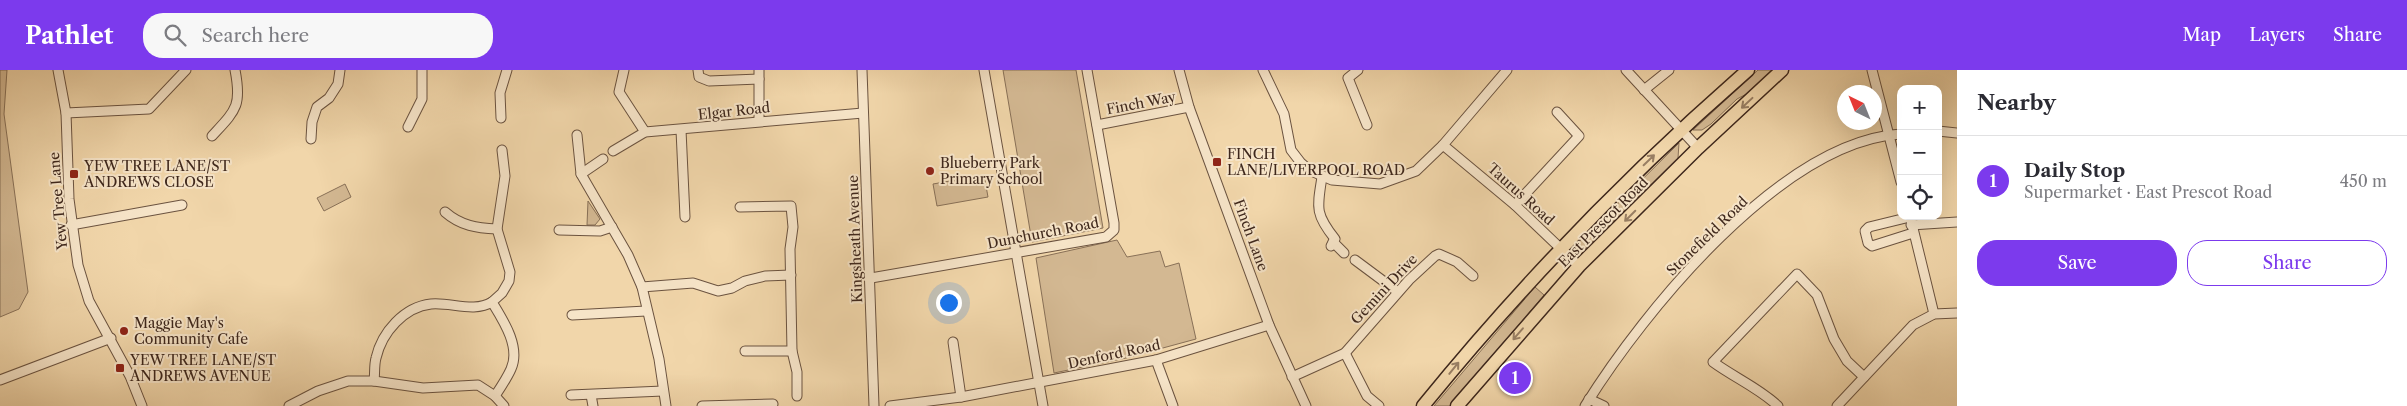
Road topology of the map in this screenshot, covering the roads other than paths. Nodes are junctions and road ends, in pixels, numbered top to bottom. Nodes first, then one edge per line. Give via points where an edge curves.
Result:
1 (58, 70) edge
2 (186, 70) edge
3 (235, 70) edge
4 (340, 70) edge
5 (422, 70) edge
6 (507, 70) edge
7 (624, 70) edge
8 (698, 70) edge
9 (862, 70) edge
10 (984, 70) edge
11 (1087, 70) edge
12 (1179, 70) edge
13 (1263, 70) edge
14 (1358, 70) edge
15 (1507, 70) edge
16 (1626, 70) edge
17 (1669, 70) edge
18 (1748, 70) edge
19 (1782, 70) edge
20 (1872, 70) edge
21 (759, 74) edge
22 (1644, 90) junction
23 (1189, 107) junction
24 (1557, 112) dead end
25 (66, 113) junction
26 (863, 113) junction
27 (501, 118) dead end
28 (759, 121) junction
29 (1097, 125) junction
30 (1367, 125) dead end
31 (408, 127) dead end
32 (1681, 128) junction
33 (681, 130) junction
34 (644, 132) junction
35 (1942, 132) edge
36 (1888, 134) junction
37 (1897, 134) edge
38 (1957, 134) edge
39 (577, 135) dead end
40 (212, 136) dead end
41 (311, 139) dead end
42 (1443, 145) junction
43 (1698, 148) junction
44 (502, 150) dead end
45 (613, 151) dead end
46 (603, 160) dead end
47 (581, 174) junction
48 (1899, 175) edge
49 (1322, 177) junction
50 (182, 206) dead end
51 (1515, 206) junction
52 (740, 207) dead end
53 (446, 212) dead end
54 (685, 217) dead end
55 (1957, 222) edge
56 (1911, 223) edge
57 (71, 225) junction
58 (612, 226) junction
59 (498, 229) junction
60 (559, 230) dead end
61 (1561, 249) junction
62 (1344, 252) dead end
63 (1016, 253) junction
64 (1355, 260) dead end
65 (1579, 266) junction
66 (790, 275) junction
67 (1473, 276) dead end
68 (871, 278) junction
69 (642, 287) junction
70 (1398, 292) junction
71 (492, 302) junction
72 (646, 312) junction
73 (1957, 313) edge
74 (1934, 314) junction
75 (572, 315) dead end
76 (1269, 325) junction
77 (111, 338) junction
78 (953, 342) dead end
79 (745, 351) dead end
80 (792, 351) junction
81 (1345, 353) junction
82 (1156, 360) junction
83 (1292, 377) junction
84 (1864, 377) junction
85 (0, 380) edge
86 (374, 381) junction
87 (1039, 384) junction
88 (663, 391) junction
89 (570, 395) dead end
90 (591, 395) junction
91 (496, 396) junction
92 (797, 396) dead end
93 (961, 397) junction
94 (1587, 402) edge
95 (773, 404) dead end
96 (142, 406) edge
97 (288, 406) edge
98 (504, 406) edge
99 (593, 406) edge
100 (666, 406) edge
101 (702, 406) edge
102 (874, 406) edge
103 (890, 406) edge
104 (1043, 406) edge
105 (1173, 406) edge
106 (1306, 406) edge
107 (1378, 406) edge
108 (1424, 406) edge
109 (1457, 406) edge
110 (1604, 406) edge
111 (1778, 406) edge
112 (1837, 406) edge

1 - 25 street, Yew Tree Lane
2 - 25 street via 149,109
3 - 40 street via 239,91 235,110
4 - 41 street via 338,84 329,98 317,107
5 - 31 street via 422,99
6 - 27 street via 500,93
7 - 34 street via 619,92
8 - 21 street via 699,77 709,81
9 - 26 street, Kingsheath Avenue
10 - 63 street
11 - 29 street
12 - 23 street, Finch Lane
13 - 49 street via 1284,114 1291,150 1309,170
14 - 30 street via 1348,78
15 - 42 street
16 - 22 street
17 - 22 street
18 - 32 highway, East Prescot Road
19 -> 43 highway, East Prescot Road
20 - 36 street
21 - 28 street
22 - 32 street
23 - 29 street, Finch Way
23 - 76 street, Finch Lane
24 - 51 street via 1579,136
25 - 57 street, Yew Tree Lane
26 - 28 street, Elgar Road
26 - 68 street, Kingsheath Avenue
28 - 33 street, Elgar Road
29 - 63 street, Dunchurch Road via 1114,230 1106,237
32 - 43 street
61 -> 32 highway, East Prescot Road
33 - 34 street, Elgar Road
33 - 54 street
34 - 45 street, Elgar Road
35 - 38 street
36 - 37 street, Stonefield Road
36 - 48 street
36 - 94 street, Stonefield Road via 1855,143 1826,156 1793,177 1745,216 1667,294
39 - 47 street
42 - 49 street via 1416,171 1380,184
42 - 51 street, Taurus Road
43 -> 65 highway, East Prescot Road
44 - 59 street via 505,176
46 - 47 street
47 - 58 street
49 - 62 street via 1318,203 1320,221 1335,238 1332,244
50 - 57 street
51 - 61 street, Taurus Road
52 - 66 street via 791,206
53 - 59 street via 455,221 476,228
55 - 56 street
56 - 74 street
57 - 77 street, Yew Tree Lane via 84,288
58 - 60 street via 600,231
58 - 69 street
59 - 71 street via 510,272 502,293
61 - 65 street, Taurus Road
108 -> 61 highway, East Prescot Road via 1498,316
63 - 68 street, Dunchurch Road
63 - 87 street
64 - 70 street
65 -> 109 highway, East Prescot Road
66 - 69 street via 765,276 718,291 693,283
66 - 80 street
67 - 70 street, Gemini Drive via 1457,262 1439,254
68 - 102 street, Kingsheath Avenue
69 - 72 street
70 - 81 street, Gemini Drive
71 - 86 street via 483,308 430,304 404,313 388,331 376,358
71 - 91 street via 506,324 512,345 512,367
72 - 75 street
72 - 88 street via 659,360
73 - 74 street
74 - 84 street via 1908,329
76 - 82 street, Denford Road
76 - 83 street, Finch Lane
77 - 85 street
77 - 96 street, Yew Tree Lane
78 - 93 street
79 - 80 street
80 - 92 street via 797,372
81 - 83 street, Gemini Drive
81 - 107 street via 1367,396
82 - 87 street, Denford Road
82 - 105 street
83 - 106 street, Finch Lane
84 - 111 street via 1847,361 1834,339 1817,295 1797,274 1713,362 1763,392
84 - 112 street
86 - 91 street via 422,388 478,385
86 - 97 street via 348,381
87 - 93 street, Denford Road
87 - 104 street
88 - 90 street
88 - 100 street
89 - 90 street
90 - 99 street
91 - 98 street
93 - 103 street, Denford Road
94 - 110 street
95 - 101 street

